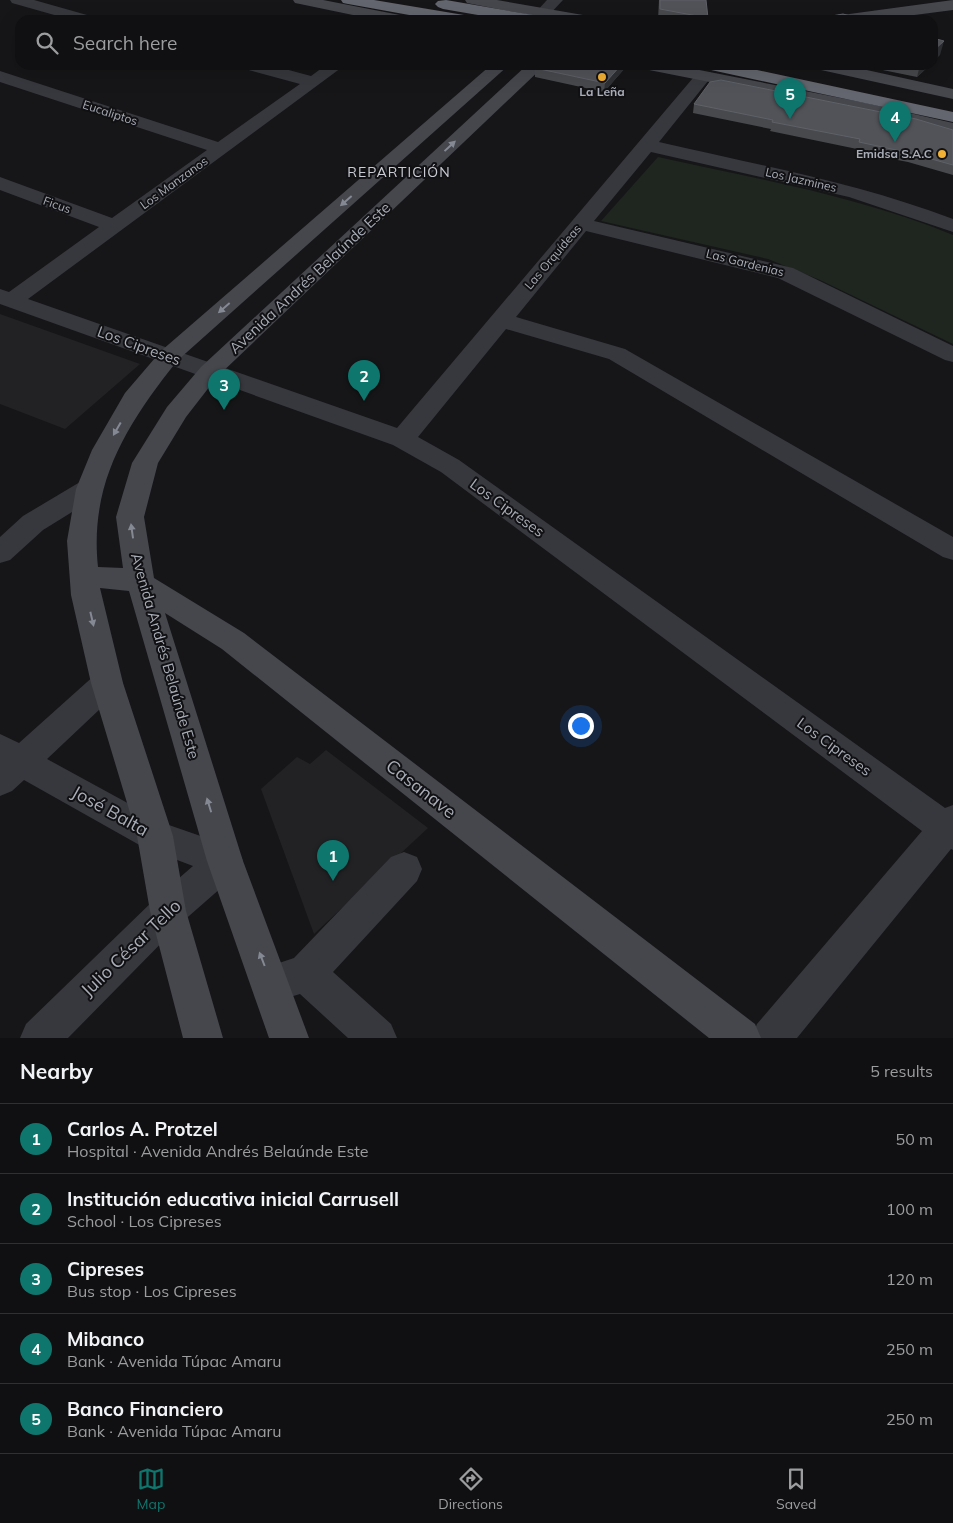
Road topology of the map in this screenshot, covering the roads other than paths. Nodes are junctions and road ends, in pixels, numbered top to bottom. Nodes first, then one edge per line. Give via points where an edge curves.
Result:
1 (17, 0) edge
2 (300, 0) edge
3 (348, 0) edge
4 (422, 0) edge
5 (472, 0) edge
6 (556, 0) edge
7 (953, 5) edge
8 (71, 15) edge
9 (374, 15) edge
10 (435, 15) edge
11 (531, 15) edge
12 (534, 15) edge
13 (539, 15) edge
14 (879, 15) edge
15 (269, 70) edge
16 (330, 70) edge
17 (495, 70) edge
18 (533, 70) edge
19 (708, 70) edge
20 (793, 70) edge
21 (844, 70) edge
22 (0, 76) edge
23 (313, 82) junction
24 (953, 94) edge
25 (953, 103) edge
26 (953, 117) edge
27 (953, 128) edge
28 (646, 145) junction
29 (221, 149) junction
30 (0, 184) edge
31 (581, 224) junction
32 (115, 226) junction
33 (953, 226) edge
34 (6, 298) edge
35 (501, 320) junction
36 (953, 355) edge
37 (169, 356) junction
38 (209, 372) junction
39 (402, 439) junction
40 (89, 489) junction
41 (953, 550) edge
42 (0, 553) edge
43 (84, 579) junction
44 (142, 584) junction
45 (107, 683) junction
46 (7, 764) edge
47 (951, 828) edge
48 (155, 836) junction
49 (226, 862) junction
50 (404, 869) dead end
51 (168, 911) junction
52 (289, 978) junction
53 (40, 1038) edge
54 (203, 1038) edge
55 (289, 1038) edge
56 (377, 1038) edge
57 (742, 1038) edge
58 (771, 1038) edge

1 - 8 street
2 - 9 street
3 - 10 highway
4 - 11 highway
5 - 12 street
6 - 13 street
7 - 14 street
15 - 23 street
16 - 23 street, Los Manzanos
17 -> 37 street, Avenida Andrés Belaúnde Este
38 -> 18 street, Avenida Andrés Belaúnde Este
19 - 26 highway
19 - 27 street
19 - 28 street, Las Orquídeas
20 - 25 highway
21 - 24 street
22 - 29 street, Eucaliptos
23 - 29 street, Los Manzanos
28 - 31 street, Las Orquídeas
28 - 33 street, Los Jazmines via 854,192 909,208
29 - 32 street, Los Manzanos
30 - 32 street, Ficus
31 - 35 street, Las Orquídeas
31 - 36 street, Las Gardenias via 785,273
32 - 34 street, Los Manzanos
34 - 37 street, Los Cipreses
35 - 39 street, Las Orquídeas
35 - 41 street via 617,354
37 - 38 street, Los Cipreses
37 -> 40 street, Avenida Andrés Belaúnde Este via 134,399 105,450
38 - 39 street, Los Cipreses
44 -> 38 street, Avenida Andrés Belaúnde Este via 130,517 145,463 176,413
39 - 47 street, Los Cipreses via 450,466
40 - 42 street via 32,523
40 - 43 street, Avenida Andrés Belaúnde Este via 81,541
43 - 44 street, Casanave via 126,577
43 -> 45 street, Avenida Andrés Belaúnde Este
49 -> 44 street, Avenida Andrés Belaúnde Este
44 - 57 street, Casanave via 233,641
45 - 46 street
45 - 48 street, Avenida Andrés Belaúnde Este
46 - 48 street, José Balta
47 - 58 street
48 - 49 street, José Balta
48 - 51 street, Avenida Andrés Belaúnde Este
49 - 51 street, Julio César Tello
52 -> 49 street, Avenida Andrés Belaúnde Este
50 - 52 street
51 - 53 street, Julio César Tello
51 - 54 street, Avenida Andrés Belaúnde Este
52 - 55 street, Avenida Andrés Belaúnde Este
52 - 56 street

